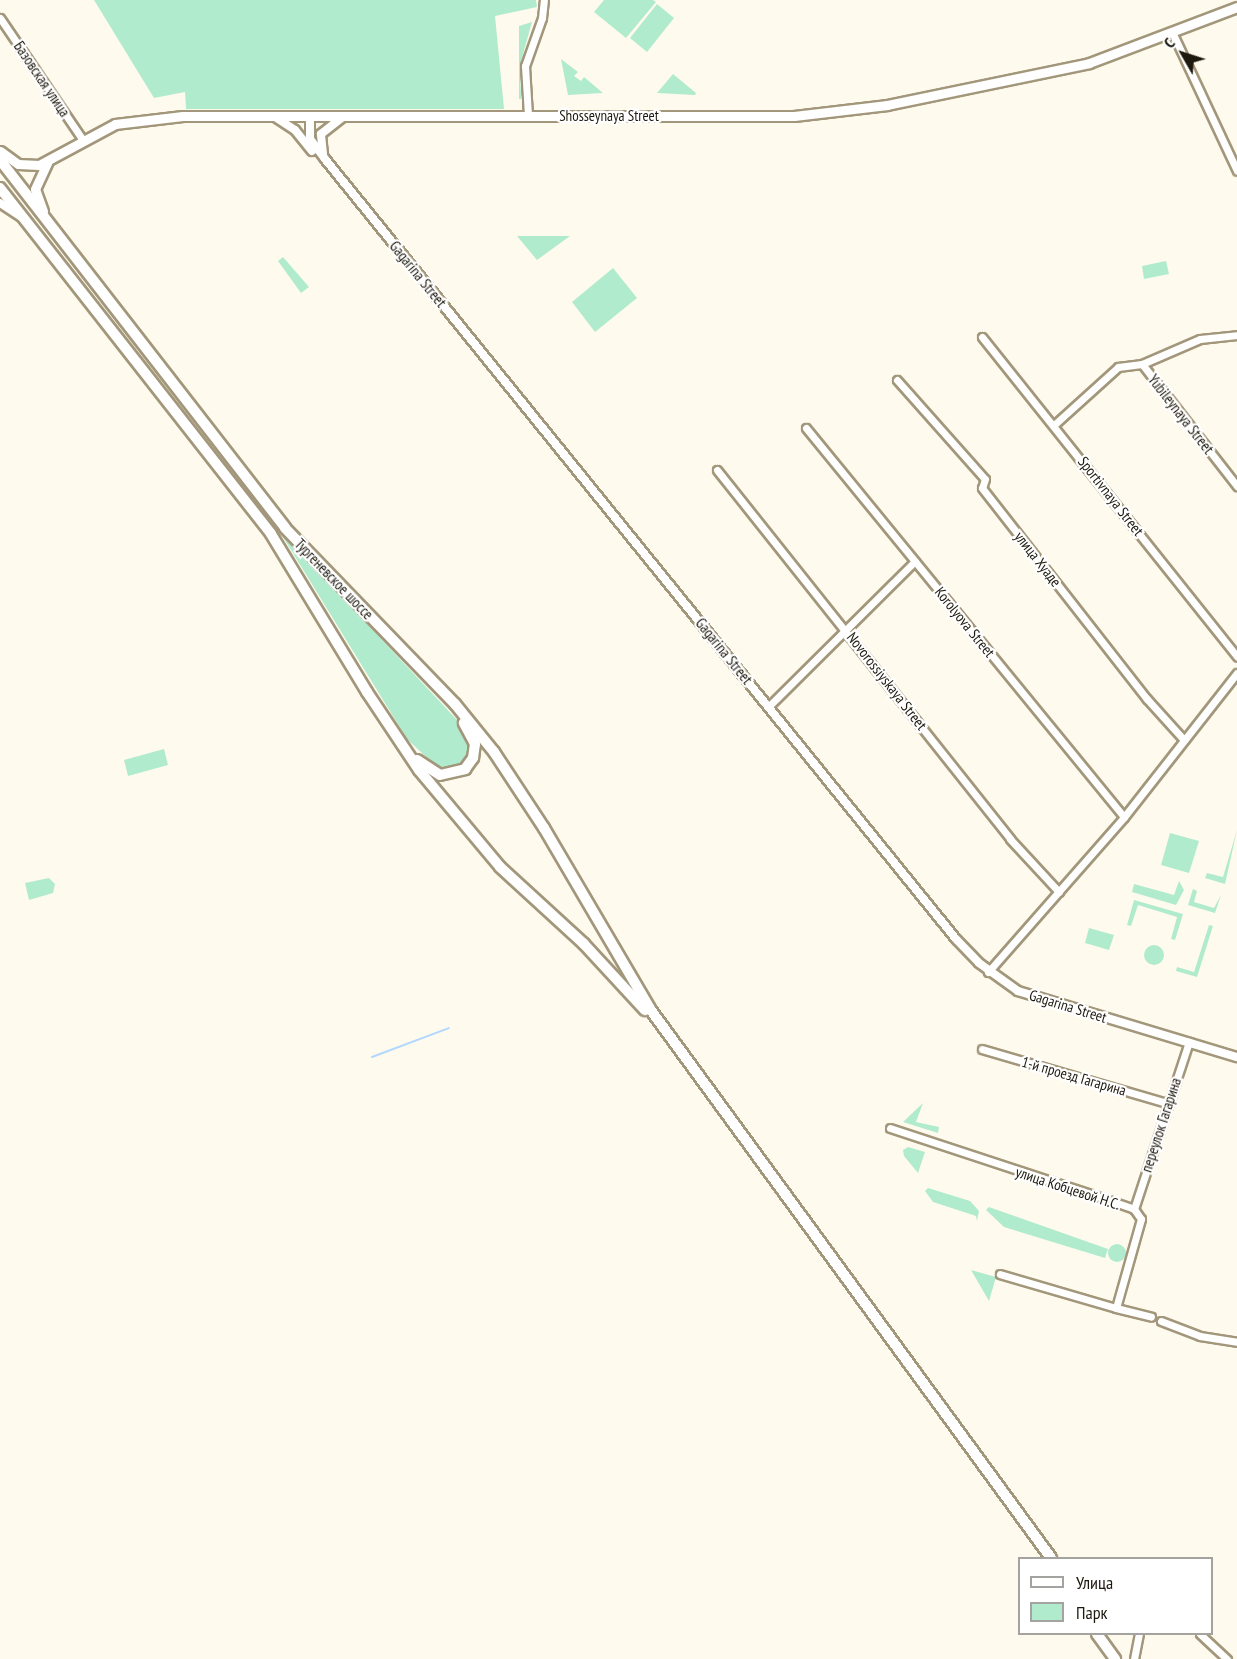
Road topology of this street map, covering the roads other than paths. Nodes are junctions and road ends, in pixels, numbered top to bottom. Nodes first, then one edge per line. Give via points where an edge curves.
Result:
1 (544, 0) edge
2 (1237, 1) edge
3 (1237, 8) edge
4 (0, 18) edge
5 (1173, 32) junction
6 (528, 115) junction
7 (275, 117) junction
8 (310, 117) junction
9 (343, 117) junction
10 (83, 140) junction
11 (0, 151) edge
12 (325, 159) junction
13 (0, 160) edge
14 (47, 163) junction
15 (1237, 171) edge
16 (0, 188) edge
17 (0, 204) edge
18 (23, 218) junction
19 (61, 242) junction
20 (1237, 335) edge
21 (982, 337) dead end
22 (1142, 364) junction
23 (897, 380) dead end
24 (1055, 424) junction
25 (806, 428) dead end
26 (717, 470) dead end
27 (1237, 486) edge
28 (915, 561) junction
29 (847, 630) junction
30 (1237, 657) edge
31 (1237, 673) edge
32 (455, 704) junction
33 (768, 706) junction
34 (1184, 740) junction
35 (405, 750) junction
36 (1124, 817) junction
37 (1059, 892) junction
38 (988, 972) junction
39 (648, 1010) junction
40 (1189, 1042) junction
41 (982, 1049) dead end
42 (1237, 1057) edge
43 (1167, 1103) junction
44 (890, 1128) dead end
45 (1134, 1209) junction
46 (1000, 1274) dead end
47 (1116, 1308) junction
48 (1151, 1317) dead end
49 (1161, 1321) dead end
50 (1237, 1342) edge
51 (1043, 1557) edge
52 (1050, 1557) edge
53 (1098, 1635) edge
54 (1104, 1635) edge
55 (1139, 1635) edge
56 (1201, 1635) edge
57 (1115, 1659) edge
58 (1120, 1659) edge
59 (1134, 1659) edge
60 (1227, 1659) edge

1 - 6 street via 542,18 525,66
2 - 5 main road, Shosseynaya Street via 1190,19
3 - 5 main road, Shosseynaya Street
4 - 10 street, Базовская улица
5 - 6 main road, Shosseynaya Street via 1089,63 887,105 794,116
5 - 15 street
6 - 9 main road, Shosseynaya Street
7 - 8 main road, Shosseynaya Street
7 - 10 main road, Shosseynaya Street via 147,118 115,124
7 - 12 street
8 - 9 main road, Shosseynaya Street
8 - 12 street, Gagarina Street via 310,139
9 - 12 street via 321,134
10 - 14 main road, Shosseynaya Street
11 - 14 main road via 26,166
12 - 33 street, Gagarina Street
13 - 19 highway, Тургеневское шоссе
14 - 19 main road via 35,189
16 - 18 highway, Тургеневское шоссе
17 - 18 street
18 - 35 highway, Тургеневское шоссе via 271,534
19 - 32 highway, Тургеневское шоссе via 285,528
20 - 22 street, Yubileynaya Street via 1200,339
21 - 24 street, Sportivnaya Street
22 - 24 street via 1119,367
22 - 27 street, Yubileynaya Street
23 - 34 street, улица Хуаде via 985,479 982,488 1147,699
24 - 30 street, Sportivnaya Street
25 - 28 street, Korolyova Street
26 - 29 street, Novorossiyskaya Street
28 - 29 street
28 - 36 street, Korolyova Street
29 - 33 street
29 - 37 street, Novorossiyskaya Street via 1010,839
31 - 34 street
32 - 35 highway via 475,744 473,758 465,769 440,775
32 - 39 highway, Тургеневское шоссе via 494,752 544,828
33 - 38 street, Gagarina Street via 956,939
34 - 36 street
35 - 39 highway, Тургеневское шоссе via 501,867
36 - 37 street
37 - 38 street
38 - 40 street, Gagarina Street via 1018,991
39 - 51 highway
39 - 52 highway
40 - 42 street, Gagarina Street
40 - 43 street, переулок Гагарина
41 - 43 street, 1-й проезд Гагарина
43 - 45 street, переулок Гагарина
44 - 45 street, улица Кобцевой Н.С.
45 - 47 street, улица Кобцевой Н.С. via 1142,1219
46 - 47 street
47 - 48 street
49 - 50 street via 1200,1336
53 - 57 highway
54 - 58 highway
55 - 59 street
56 - 60 street

